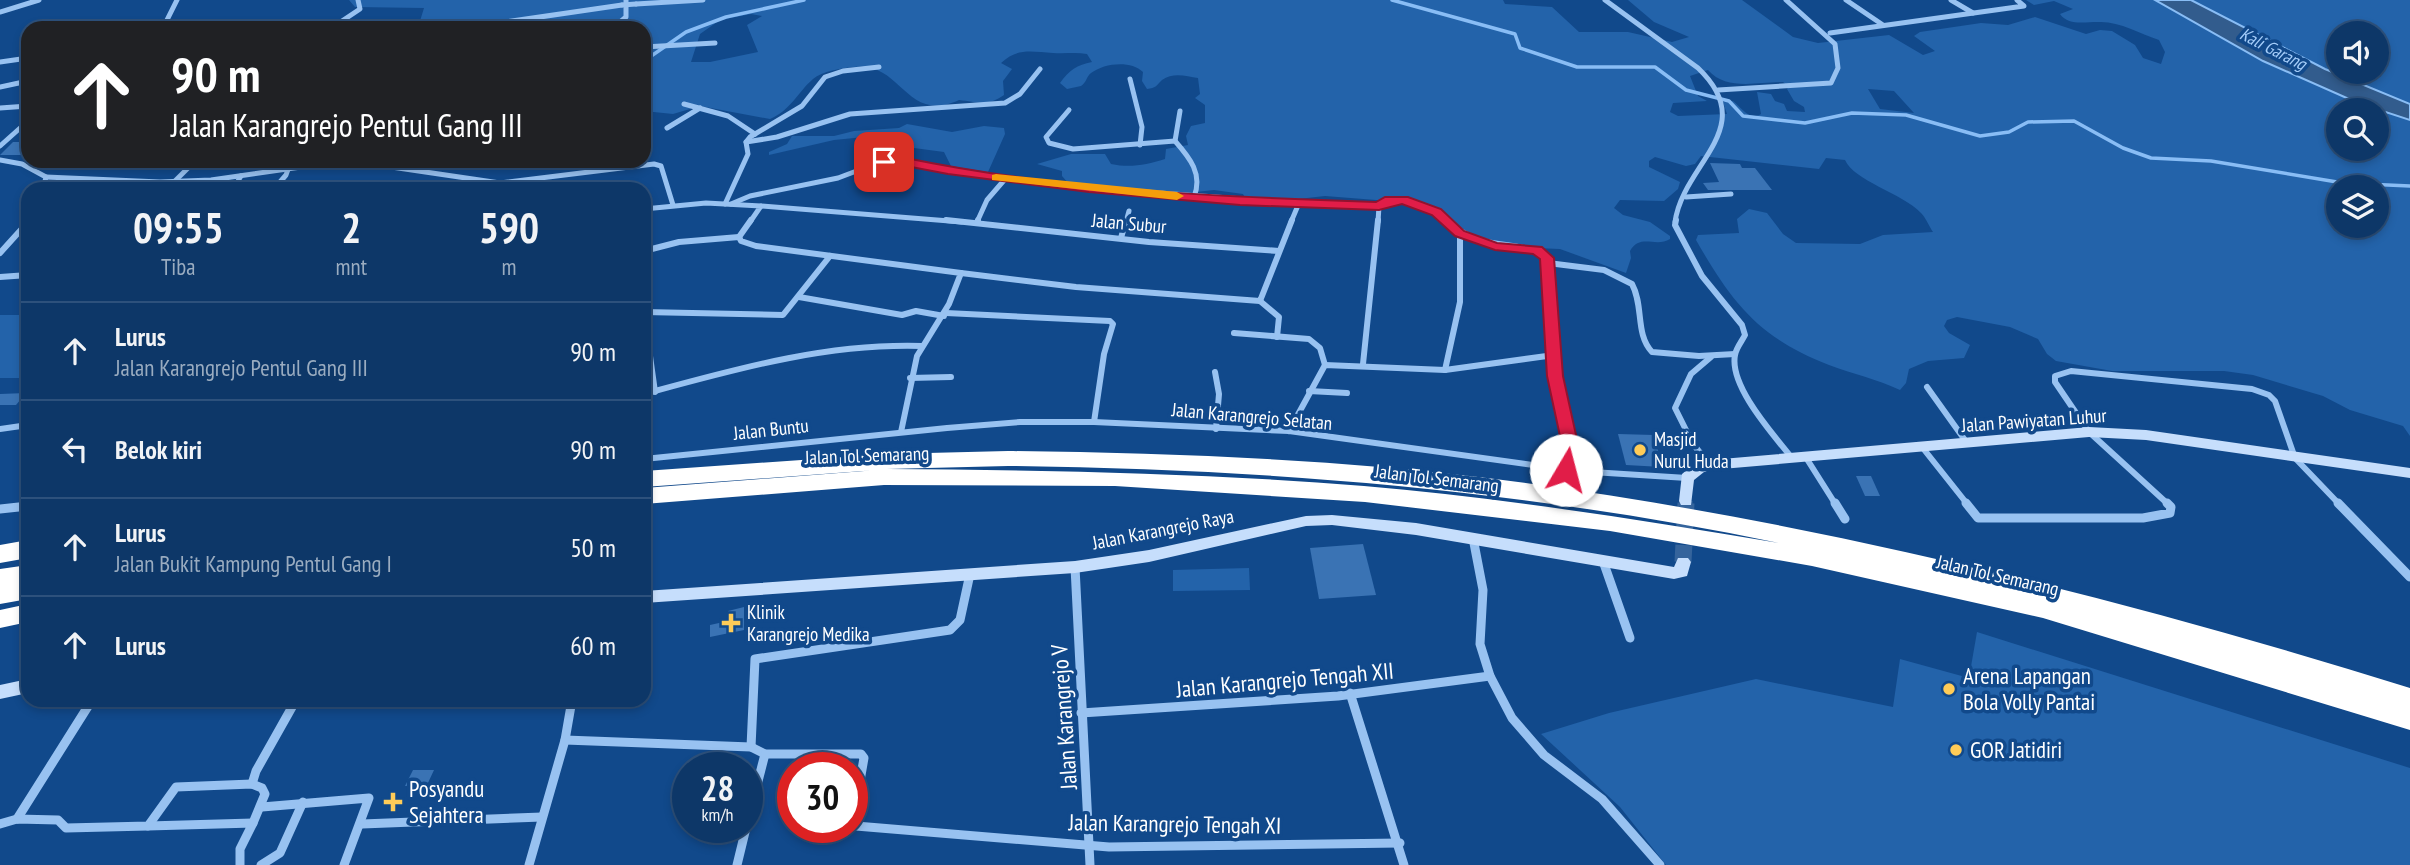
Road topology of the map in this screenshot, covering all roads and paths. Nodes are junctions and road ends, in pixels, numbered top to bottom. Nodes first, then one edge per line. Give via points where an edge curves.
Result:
1 (39, 0) edge
2 (177, 0) edge
3 (358, 0) edge
4 (626, 0) edge
5 (704, 0) edge
6 (1605, 0) edge
7 (1786, 0) edge
8 (1951, 0) edge
9 (2017, 0) edge
10 (1850, 1) edge
11 (0, 12) edge
12 (1974, 13) junction
13 (166, 21) edge
14 (342, 21) edge
15 (518, 21) edge
16 (621, 21) edge
17 (1883, 26) junction
18 (1830, 33) junction
19 (715, 43) dead end
20 (651, 48) edge
21 (21, 59) edge
22 (0, 62) edge
23 (879, 67) dead end
24 (1040, 69) dead end
25 (1130, 79) dead end
26 (21, 82) edge
27 (0, 87) edge
28 (1719, 93) junction
29 (684, 104) dead end
30 (21, 106) edge
31 (700, 107) junction
32 (0, 108) edge
33 (1069, 110) dead end
34 (1180, 111) dead end
35 (21, 127) edge
36 (667, 128) dead end
37 (755, 134) junction
38 (1175, 141) junction
39 (746, 142) junction
40 (1140, 145) junction
41 (0, 146) edge
42 (0, 160) edge
43 (21, 164) edge
44 (651, 164) edge
45 (29, 168) edge
46 (188, 168) edge
47 (273, 168) edge
48 (396, 168) edge
49 (625, 168) edge
50 (240, 176) junction
51 (46, 177) junction
52 (1006, 178) junction
53 (472, 180) junction
54 (174, 181) junction
55 (45, 182) edge
56 (160, 182) joint
57 (237, 182) edge
58 (458, 182) edge
59 (488, 182) edge
60 (544, 182) edge
61 (1731, 194) dead end
62 (1194, 197) junction
63 (1686, 197) junction
64 (1299, 203) junction
65 (728, 204) junction
66 (673, 205) junction
67 (761, 206) junction
68 (1379, 206) junction
69 (651, 208) edge
70 (1129, 211) dead end
71 (977, 223) junction
72 (21, 230) edge
73 (1460, 233) junction
74 (740, 237) junction
75 (1121, 238) junction
76 (651, 249) edge
77 (1279, 251) junction
78 (0, 253) edge
79 (830, 256) junction
80 (1548, 263) junction
81 (961, 273) junction
82 (21, 276) edge
83 (0, 277) edge
84 (799, 297) junction
85 (1259, 301) junction
86 (651, 312) edge
87 (945, 315) junction
88 (1234, 333) dead end
89 (1277, 337) junction
90 (922, 346) junction
91 (1735, 354) junction
92 (1554, 355) junction
93 (1714, 355) junction
94 (651, 363) edge
95 (1363, 364) junction
96 (1325, 365) junction
97 (1445, 370) junction
98 (1215, 372) dead end
99 (910, 377) junction
100 (951, 377) dead end
101 (1927, 387) dead end
102 (655, 391) junction
103 (1309, 391) junction
104 (651, 392) edge
105 (1347, 393) dead end
106 (1094, 422) junction
107 (21, 426) edge
108 (0, 429) edge
109 (1216, 429) junction
110 (1289, 431) junction
111 (901, 432) junction
112 (2089, 432) junction
113 (1967, 443) junction
114 (1922, 447) junction
115 (1798, 457) junction
116 (651, 458) edge
117 (2295, 458) junction
118 (1710, 465) junction
119 (1576, 471) junction
120 (2410, 473) edge
121 (651, 478) edge
122 (1687, 478) junction
123 (651, 495) edge
124 (1686, 501) tunnel mouth
125 (21, 507) edge
126 (0, 509) edge
127 (1845, 519) dead end
128 (1473, 538) junction
129 (21, 550) edge
130 (0, 554) edge
131 (1604, 561) junction
132 (1683, 565) dead end
133 (1075, 567) junction
134 (970, 574) junction
135 (21, 575) edge
136 (2410, 577) edge
137 (0, 578) edge
138 (21, 591) edge
139 (0, 595) edge
140 (651, 597) edge
141 (21, 614) edge
142 (0, 619) edge
143 (1630, 638) dead end
144 (1490, 676) junction
145 (21, 688) edge
146 (0, 692) edge
147 (1350, 693) junction
148 (2410, 699) edge
149 (88, 707) edge
150 (292, 707) edge
151 (571, 707) edge
152 (1081, 713) junction
153 (2410, 719) edge
154 (565, 740) junction
155 (751, 747) junction
156 (765, 754) junction
157 (763, 762) edge
158 (252, 784) junction
159 (303, 803) junction
160 (262, 807) junction
161 (542, 817) junction
162 (17, 819) junction
163 (253, 822) junction
164 (0, 824) edge
165 (362, 824) junction
166 (148, 826) junction
167 (743, 843) edge
168 (1400, 843) junction
169 (1090, 844) junction
170 (240, 865) edge
171 (261, 865) edge
172 (344, 865) edge
173 (529, 865) edge
174 (737, 865) edge
175 (1090, 865) edge
176 (1404, 865) edge
177 (1660, 865) edge

1 - 11 street
2 - 13 street
3 - 14 street via 357,13
4 - 16 street via 626,17
5 - 15 street, bridge via 622,5
6 - 28 street via 1627,21 1691,64
7 - 18 street
8 - 12 street
9 - 12 street via 2024,6
10 - 17 street
12 - 17 street
17 - 18 street
18 - 28 street via 1839,62 1830,83
19 - 20 street
21 - 22 street
23 - 37 street via 825,77 802,106
24 - 39 street via 1015,99 1005,103 850,114
25 - 40 street via 1142,127
26 - 27 street
28 - 63 street via 1722,120 1717,140
29 - 31 street
30 - 32 street
31 - 36 street
31 - 37 street via 728,116
33 - 40 street via 1046,136 1049,143 1073,149
34 - 38 street
35 - 41 street
37 - 39 street
38 - 40 street
38 - 62 street via 1197,174 1199,186
39 - 65 street via 748,154
42 - 43 street
44 - 66 street via 665,171
45 - 51 street
46 - 54 street
47 - 50 street
48 - 53 street
49 - 60 street
50 - 54 street
50 - 57 street
51 - 55 street
51 - 56 street
52 - 62 street
52 - 65 street via 884,162
52 - 71 street via 987,200
53 - 58 street
53 - 59 street
54 - 56 street
61 - 63 street
62 - 64 street
63 - 91 street via 1675,217 1677,232 1702,276 1742,325 1745,335
64 - 68 street
64 - 77 street
65 - 66 street
65 - 67 street
66 - 69 street
67 - 71 street, Jalan Subur
67 - 74 street
68 - 73 street via 1395,200 1427,206
68 - 95 street
70 - 75 street
71 - 75 street, Jalan Subur
72 - 78 street
73 - 80 street via 1495,246 1537,250
73 - 97 street via 1463,252 1457,318
74 - 76 street
74 - 79 street via 756,246
75 - 77 street, Jalan Subur
77 - 85 street
79 - 81 street
79 - 84 street
80 - 92 street
80 - 93 street via 1599,268 1631,282 1641,307 1643,343 1652,352
81 - 85 street
81 - 87 street
82 - 83 street
84 - 86 street via 786,314 778,316
84 - 87 street via 902,315 916,311
85 - 89 street via 1279,317
87 - 90 street
87 - 106 street via 1096,318 1113,324
88 - 89 street
89 - 96 street via 1315,342
90 - 99 street
90 - 102 street via 881,345 816,354 730,370
91 - 93 street
91 - 115 street via 1736,372 1747,396
92 - 97 street
92 - 119 street
93 - 118 street via 1692,374 1675,408
94 - 102 street
95 - 96 street
95 - 97 street
96 - 103 street
98 - 109 street via 1219,394
99 - 100 street
99 - 111 street
101 - 113 street
102 - 104 street
103 - 105 street
103 - 110 street
106 - 109 street, Jalan Karangrejo Selatan
106 - 111 street, Jalan Karangrejo Selatan via 1020,422
107 - 108 street
109 - 110 street, Jalan Karangrejo Selatan
110 - 119 street, Jalan Karangrejo Selatan
111 - 116 street, Jalan Buntu
112 - 113 main road, Jalan Pawiyatan Luhur
112 - 114 street via 2166,499 2170,513 2109,520 1978,518
112 - 117 main road, Jalan Pawiyatan Luhur via 2146,435
112 - 117 street via 2056,382 2060,372 2262,392 2275,401
113 - 114 main road, Jalan Pawiyatan Luhur
114 - 115 main road, Jalan Pawiyatan Luhur
115 - 118 main road, Jalan Pawiyatan Luhur
115 - 127 street
117 - 120 main road, Jalan Pawiyatan Luhur
117 - 136 street
118 - 122 main road, Jalan Pawiyatan Luhur
119 - 122 street, Jalan Karangrejo Selatan
121 - 148 highway, Jalan Tol Semarang via 889,460 1026,458 1210,463 1420,479 1612,504 1815,541 2035,592
122 - 124 main road
123 - 153 highway, Jalan Tol Semarang via 884,477 1115,478 1365,494 1610,523 1812,558 2043,609
125 - 126 street
128 - 131 main road, Jalan Karangrejo Raya
128 - 133 main road, Jalan Karangrejo Raya via 1356,522 1306,521 1149,556
128 - 144 street via 1483,590 1480,644
129 - 130 highway
131 - 132 main road, Jalan Karangrejo Raya via 1674,573 1681,572
131 - 143 street
133 - 134 main road, Jalan Karangrejo Raya
133 - 152 street, Jalan Karangrejo V
134 - 140 main road, Jalan Karangrejo Raya
134 - 155 street via 960,620 950,630 755,659
135 - 137 highway
138 - 139 highway
141 - 142 highway
144 - 147 street, Jalan Karangrejo Tengah XII
144 - 177 street via 1511,718 1544,755 1602,799
145 - 146 main road
147 - 152 street, Jalan Karangrejo Tengah XII
147 - 168 street
149 - 162 street
150 - 158 street
151 - 154 street
152 - 169 street, Jalan Karangrejo V
154 - 155 street
154 - 161 street
155 - 156 street
156 - 157 street
156 - 169 street, Jalan Karangrejo Tengah XI via 863,755 856,826
158 - 160 street via 265,794
158 - 166 street via 176,787
159 - 160 street
159 - 165 street via 368,798
159 - 171 street via 280,853
160 - 163 street
161 - 165 street
161 - 173 street
162 - 164 street
162 - 166 street via 58,820 67,828 79,829
163 - 166 street
163 - 170 street via 240,849
165 - 172 street
167 - 174 street
168 - 169 street, Jalan Karangrejo Tengah XI
168 - 176 street
169 - 175 street, Jalan Karangrejo V

